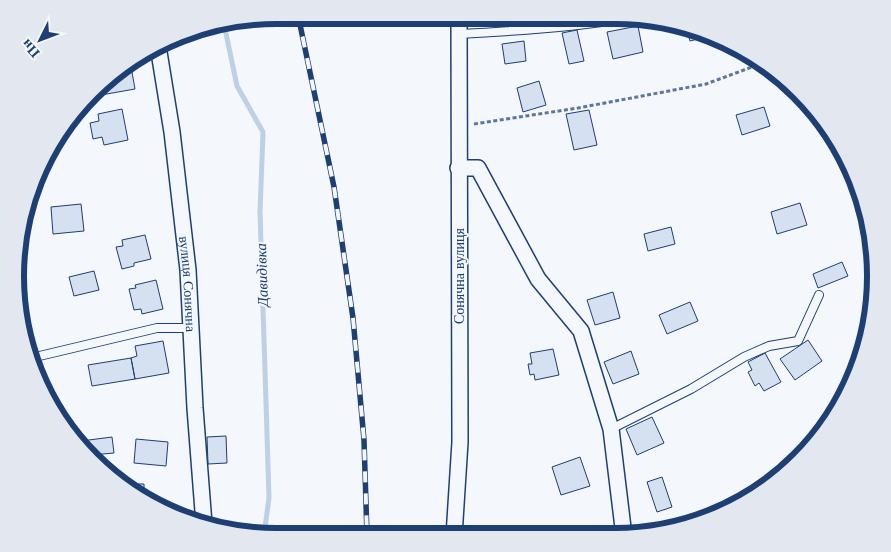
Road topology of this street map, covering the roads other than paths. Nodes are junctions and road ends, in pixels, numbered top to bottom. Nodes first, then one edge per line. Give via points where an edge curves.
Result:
1 (459, 24) edge
2 (595, 24) edge
3 (459, 34) junction
4 (159, 53) edge
5 (458, 168) junction
6 (819, 294) dead end
7 (191, 328) junction
8 (37, 356) edge
9 (611, 429) junction
10 (204, 518) edge
11 (455, 528) edge
12 (623, 528) edge

1 - 3 street, Сонячна вулиця
2 - 3 lane
3 - 5 street, Сонячна вулиця
4 - 7 street, вулиця Сонячна via 187,260
5 - 9 street via 478,168 538,279 581,331
5 - 11 street, Сонячна вулиця via 460,442
6 - 9 lane via 798,342 769,346
7 - 8 lane via 157,328
7 - 10 street, вулиця Сонячна
9 - 12 street

